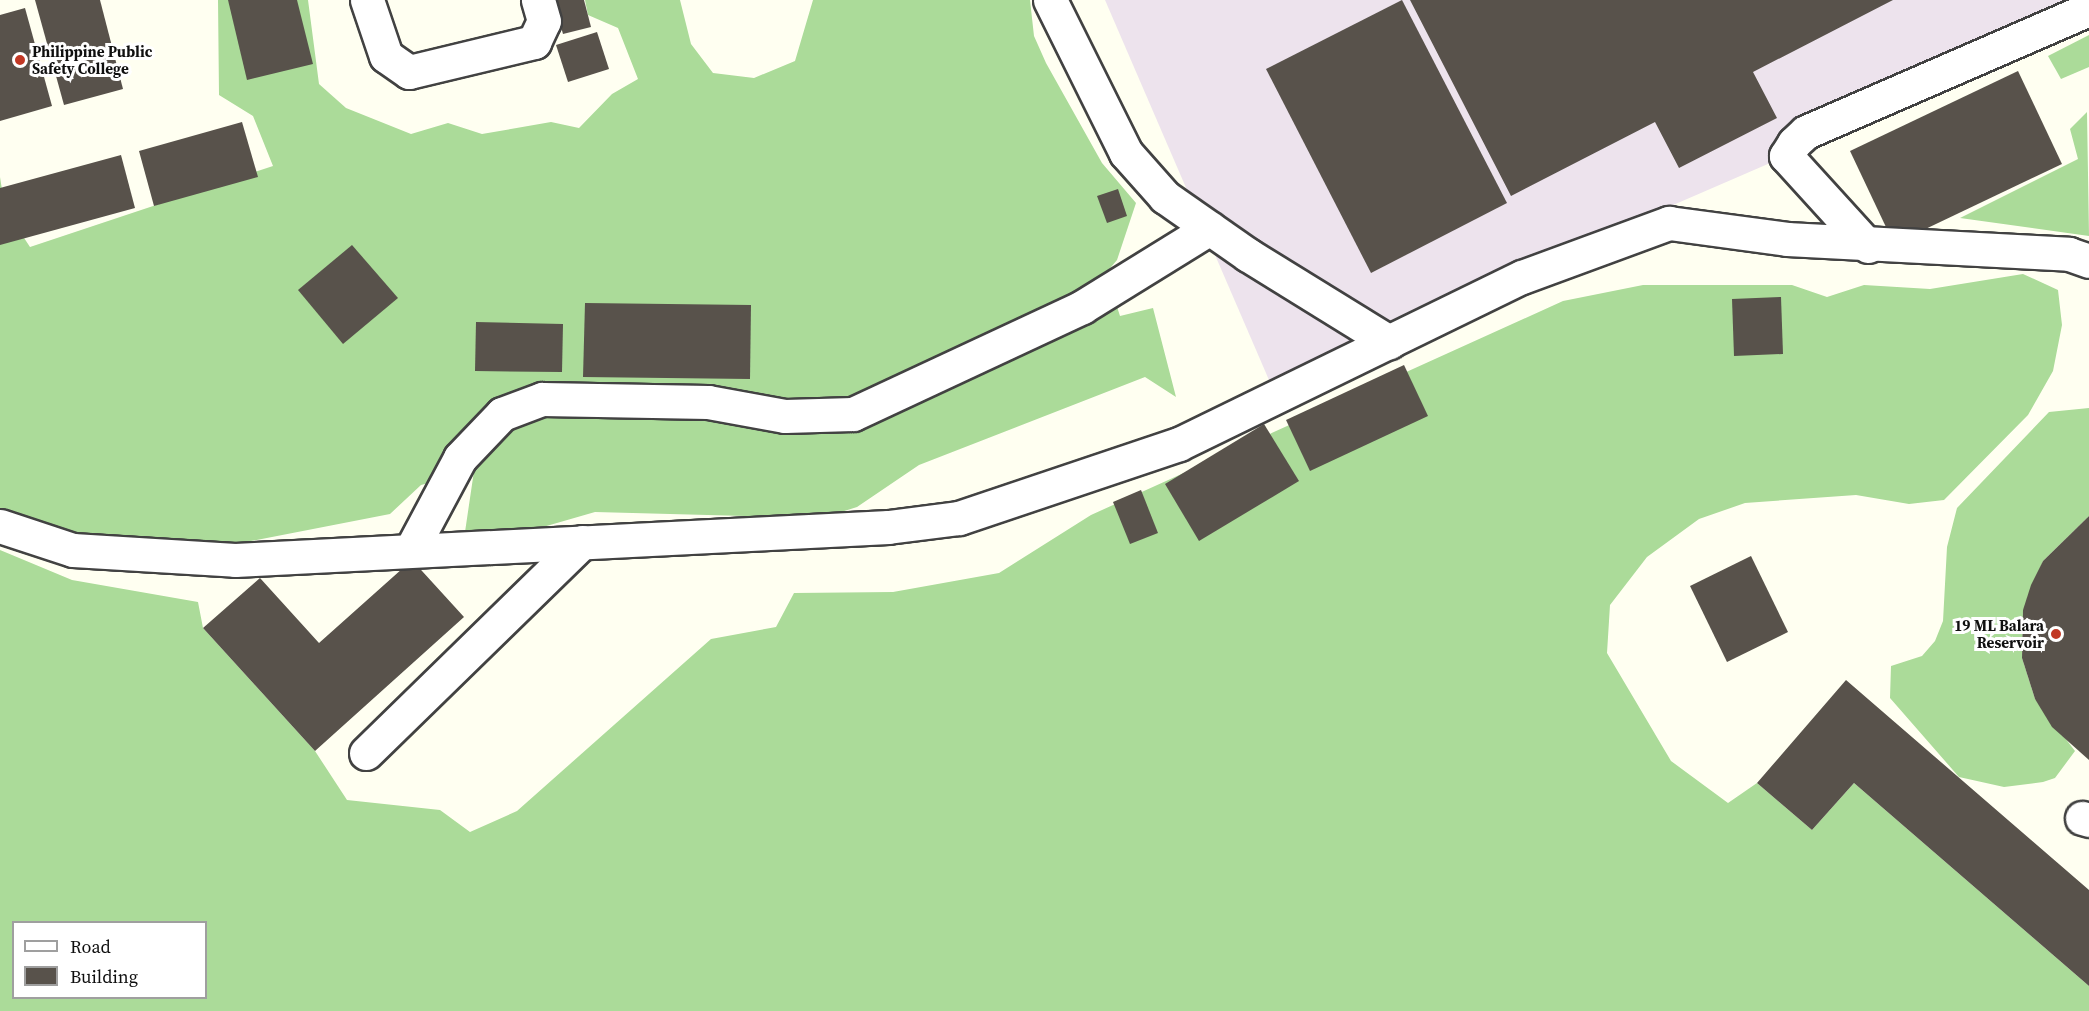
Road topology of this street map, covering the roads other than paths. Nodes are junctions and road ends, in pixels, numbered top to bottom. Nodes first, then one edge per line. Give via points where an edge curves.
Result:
1 (367, 0) edge
2 (538, 0) edge
3 (1050, 0) edge
4 (2089, 9) edge
5 (1210, 228) junction
6 (1868, 246) junction
7 (2089, 261) edge
8 (1389, 342) junction
9 (0, 526) edge
10 (582, 542) junction
11 (412, 548) junction
12 (366, 753) dead end

1 - 2 lane via 386,56 409,72 534,42 544,21
3 - 5 lane via 1126,153 1166,196
4 - 6 lane via 1806,132 1794,143 1786,156
5 - 8 lane
5 - 11 lane via 1083,307 853,414 785,416 708,402 542,399 502,414 460,458
6 - 7 lane via 2069,254
6 - 8 lane via 1669,223 1522,277
8 - 10 lane via 1179,444 960,518 888,528
9 - 11 lane via 73,550 141,557 235,560
10 - 11 lane
10 - 12 lane

